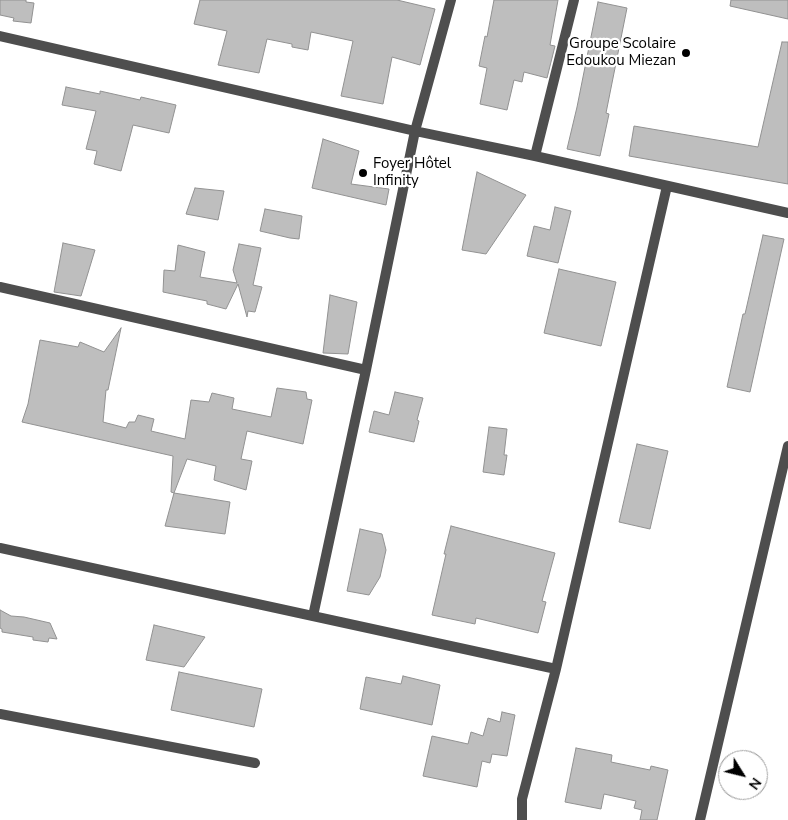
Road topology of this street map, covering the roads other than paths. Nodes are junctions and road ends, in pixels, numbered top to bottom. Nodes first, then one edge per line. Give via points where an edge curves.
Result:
1 (451, 0) edge
2 (574, 0) edge
3 (0, 36) edge
4 (416, 131) junction
5 (535, 156) junction
6 (666, 186) junction
7 (788, 213) edge
8 (0, 287) edge
9 (366, 370) junction
10 (788, 446) edge
11 (0, 548) edge
12 (313, 616) junction
13 (556, 669) junction
14 (0, 714) edge
15 (255, 763) dead end
16 (522, 820) edge
17 (700, 820) edge

1 - 4 street
2 - 5 street
3 - 4 street
4 - 5 street
4 - 9 street
5 - 6 street
6 - 7 street
6 - 13 street
8 - 9 street
9 - 12 street
10 - 17 street
11 - 12 street
12 - 13 street
13 - 16 street via 522,799
14 - 15 street

